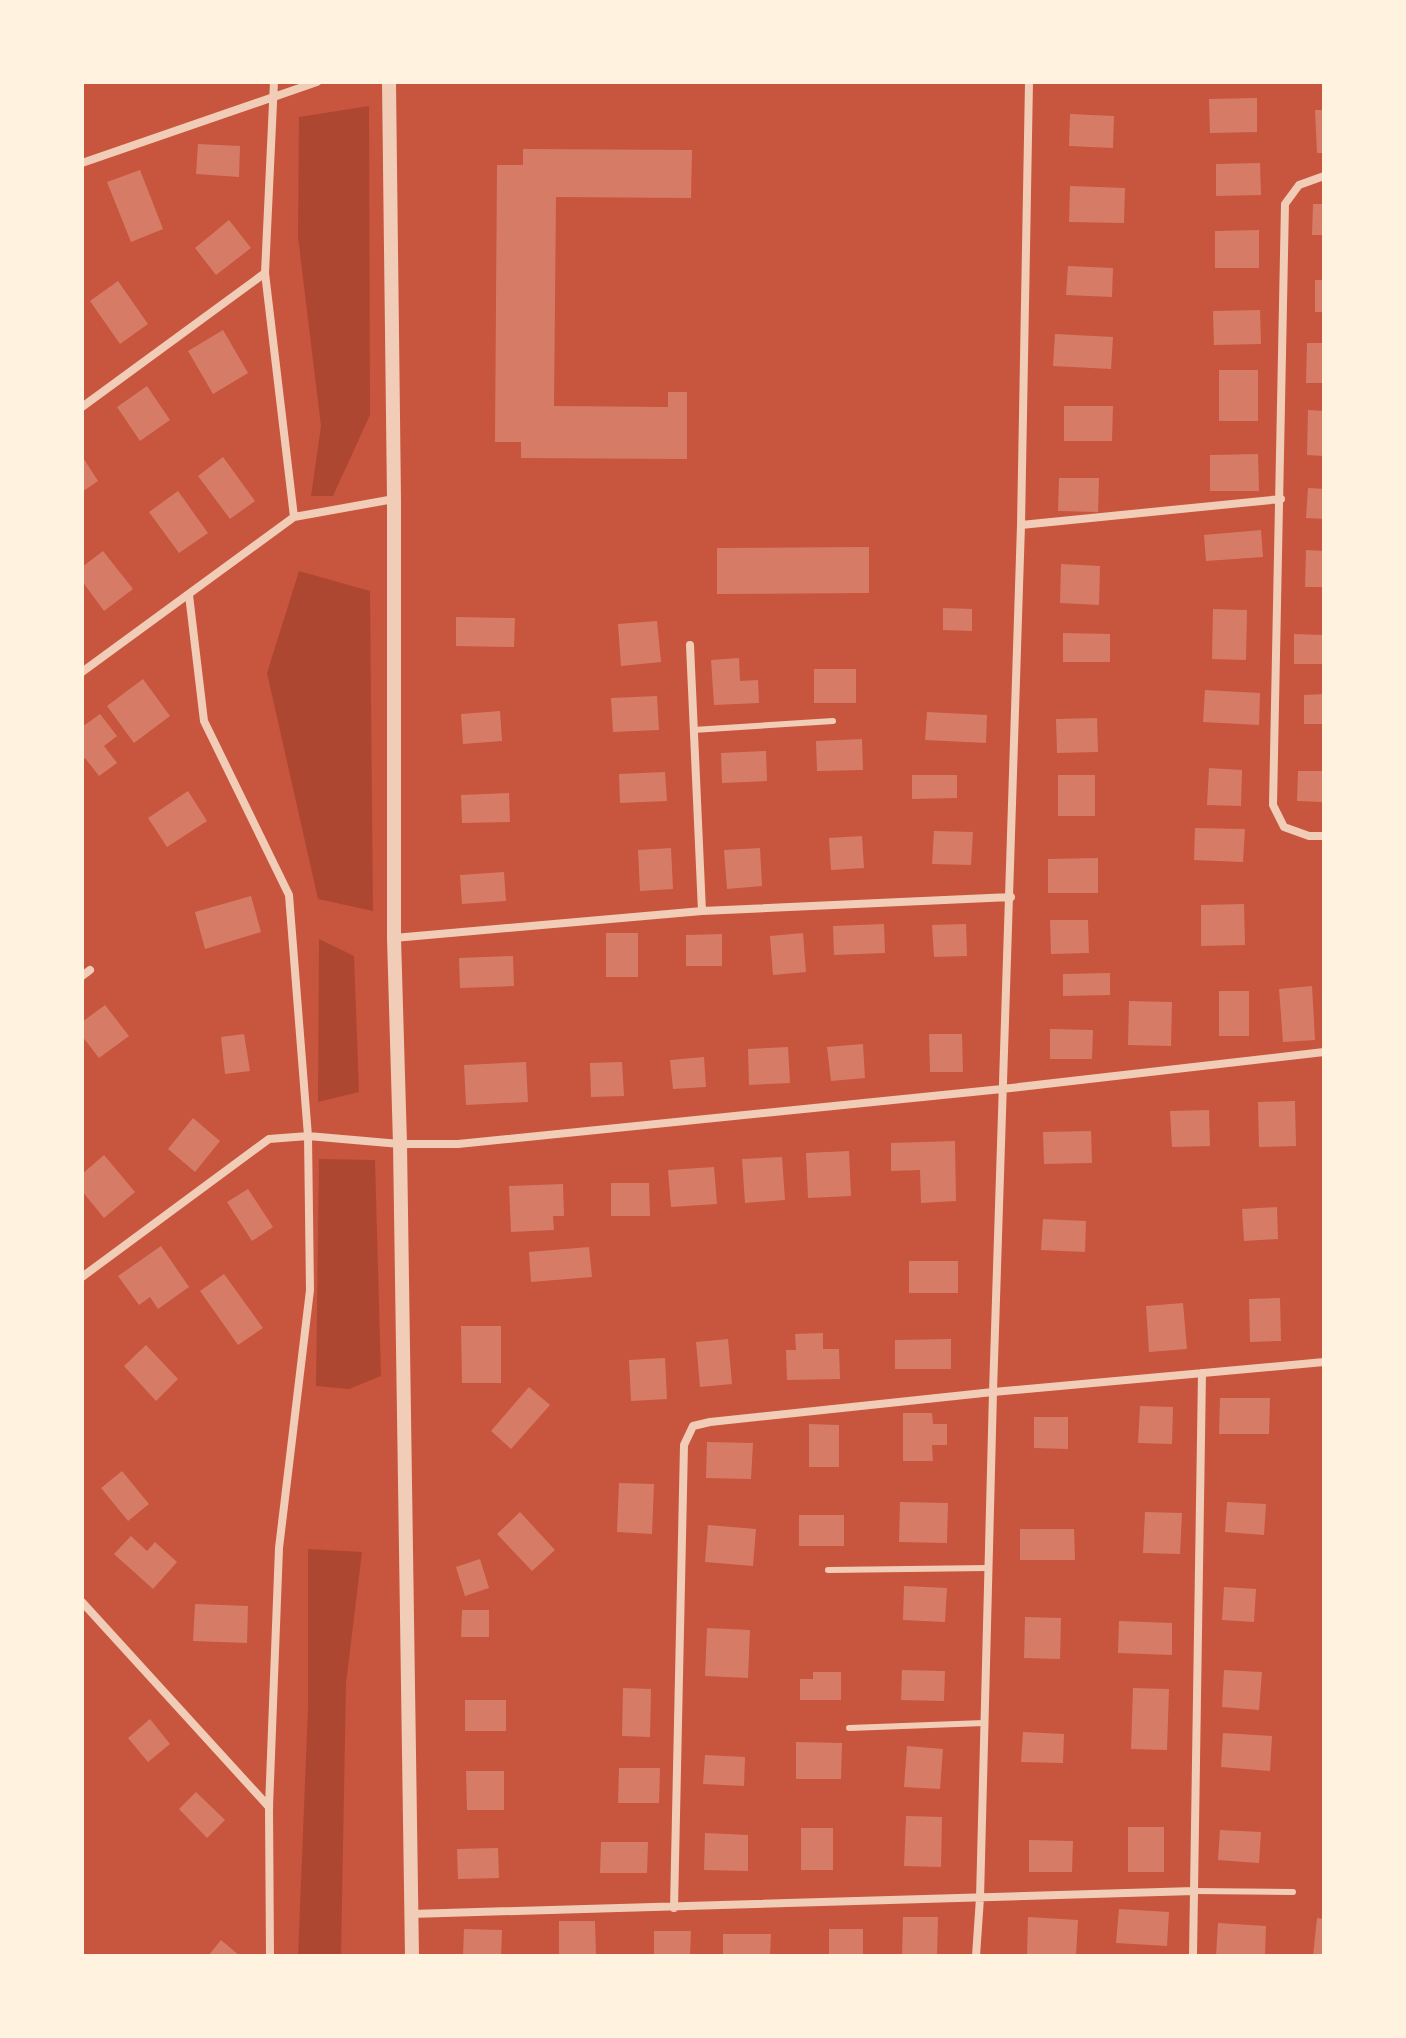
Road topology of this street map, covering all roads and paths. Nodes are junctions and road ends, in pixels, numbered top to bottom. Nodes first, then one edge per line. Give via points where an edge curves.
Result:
1 (274, 82) edge
2 (317, 82) edge
3 (389, 82) edge
4 (1029, 82) edge
5 (275, 95) junction
6 (82, 163) edge
7 (1324, 176) edge
8 (265, 273) junction
9 (82, 407) edge
10 (394, 499) junction
11 (1281, 499) junction
12 (294, 517) junction
13 (1021, 525) junction
14 (189, 595) junction
15 (690, 645) dead end
16 (82, 672) edge
17 (833, 721) dead end
18 (693, 730) junction
19 (1324, 836) edge
20 (1011, 897) junction
21 (702, 911) junction
22 (394, 938) junction
23 (1324, 1052) edge
24 (1002, 1089) junction
25 (308, 1136) junction
26 (400, 1144) junction
27 (82, 1277) edge
28 (1324, 1362) edge
29 (1202, 1373) junction
30 (993, 1392) junction
31 (988, 1568) junction
32 (828, 1570) dead end
33 (82, 1602) edge
34 (984, 1723) junction
35 (849, 1728) dead end
36 (269, 1807) junction
37 (1194, 1891) junction
38 (1293, 1892) dead end
39 (980, 1898) junction
40 (674, 1908) junction
41 (411, 1914) junction
42 (270, 1956) edge
43 (412, 1956) edge
44 (976, 1956) edge
45 (1193, 1956) edge

1 - 5 street
2 - 5 street
3 - 10 street
4 - 13 street
5 - 6 street
5 - 8 street
7 - 11 street via 1299,185 1285,204
8 - 9 street
8 - 12 street
10 - 12 street
10 - 22 street
11 - 13 street
11 - 19 street via 1273,805 1284,827
12 - 14 street
13 - 20 street
14 - 16 street
14 - 25 street via 204,721 289,895
15 - 18 street
17 - 18 lane
18 - 21 street
20 - 21 street
20 - 24 street
21 - 22 street
22 - 26 street
23 - 24 street
24 - 26 street via 458,1144
24 - 30 street
25 - 26 street
25 - 27 street via 269,1139
25 - 36 street via 310,1290 279,1548
26 - 41 street
28 - 29 street
29 - 30 street
29 - 37 street
30 - 31 street
30 - 40 street via 693,1426 684,1445
31 - 32 lane
31 - 34 street
33 - 36 street
34 - 35 lane
34 - 39 street
36 - 42 street
37 - 38 lane
37 - 39 street
37 - 45 street
39 - 40 street
39 - 44 street
40 - 41 street
41 - 43 street

